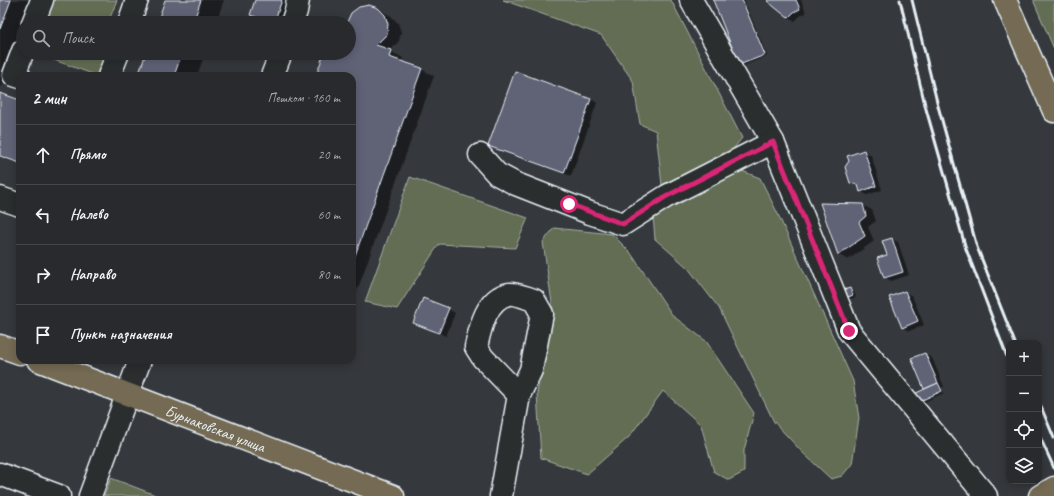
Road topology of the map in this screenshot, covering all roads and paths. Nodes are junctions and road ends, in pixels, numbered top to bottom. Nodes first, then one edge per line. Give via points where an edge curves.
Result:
1 (42, 0) edge
2 (137, 0) edge
3 (298, 0) edge
4 (691, 0) edge
5 (1011, 6) edge
6 (36, 16) edge
7 (131, 16) edge
8 (294, 16) edge
9 (20, 60) edge
10 (115, 60) edge
11 (278, 60) edge
12 (111, 72) edge
13 (274, 72) edge
14 (16, 76) edge
15 (1054, 111) edge
16 (773, 142) junction
17 (480, 155) dead end
18 (0, 198) edge
19 (16, 204) edge
20 (0, 346) edge
21 (16, 352) edge
22 (49, 364) edge
23 (139, 364) edge
24 (128, 394) junction
25 (519, 394) dead end
26 (0, 474) edge
27 (1054, 488) edge
28 (59, 496) edge
29 (90, 496) edge
30 (393, 496) edge
31 (501, 496) edge
32 (986, 496) edge
33 (1040, 496) edge

1 - 6 street
2 - 7 street
3 - 8 street
4 - 16 street
5 - 15 main road
9 - 14 street via 14,75
10 - 12 street
11 - 13 street
16 - 17 street via 667,196 623,224 516,184 496,174
16 - 32 street via 849,331
18 - 19 street
20 - 21 main road
22 - 24 main road, Бурнаковская улица
23 - 24 street
24 - 29 street
24 - 30 main road, Бурнаковская улица
25 - 31 street
26 - 28 street
27 - 33 main road

